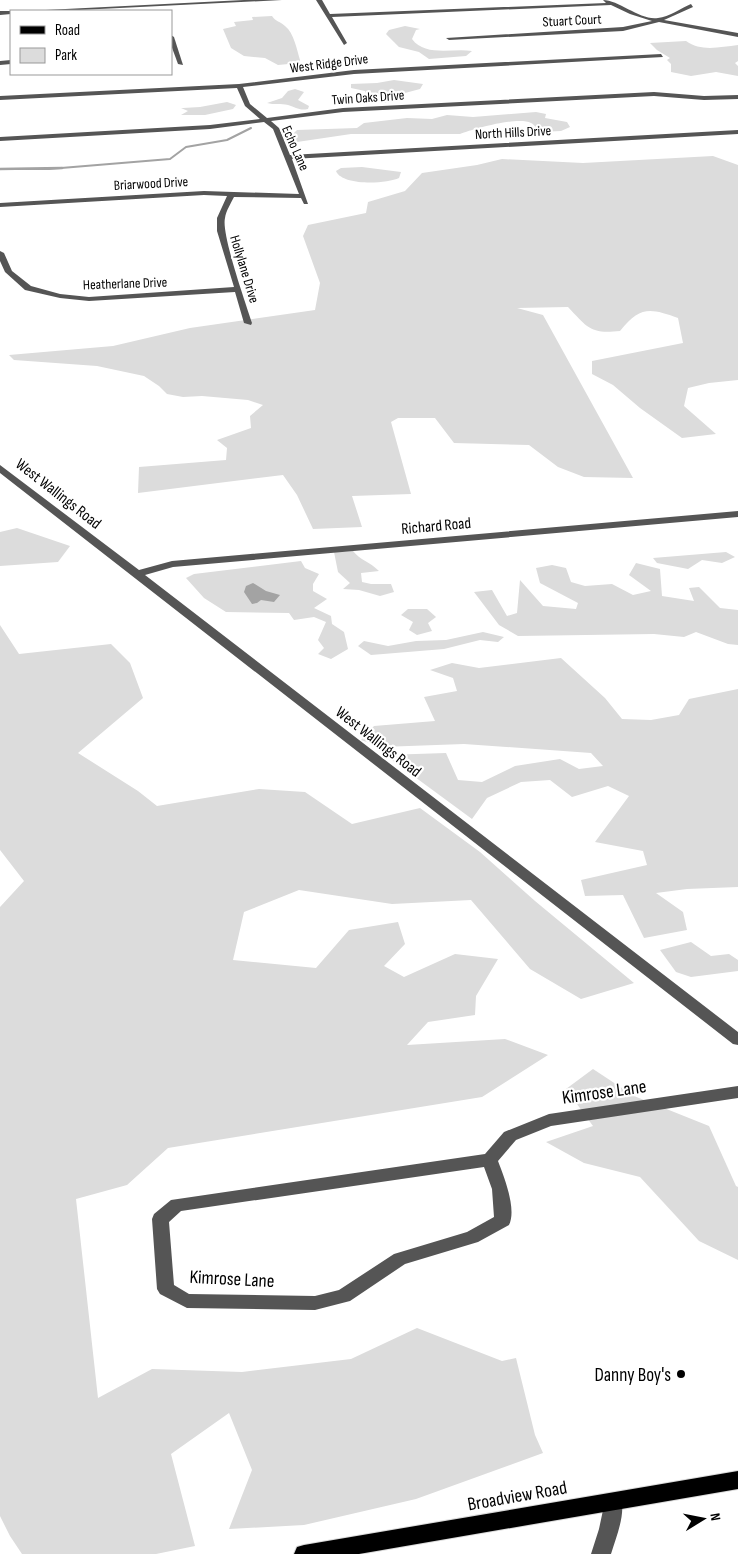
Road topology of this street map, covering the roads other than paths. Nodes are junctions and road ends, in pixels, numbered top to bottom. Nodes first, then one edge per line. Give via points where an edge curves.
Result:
1 (70, 0) edge
2 (279, 0) edge
3 (320, 0) edge
4 (511, 0) edge
5 (608, 2) edge
6 (419, 5) dead end
7 (691, 6) dead end
8 (160, 8) edge
9 (518, 8) junction
10 (72, 9) junction
11 (50, 10) edge
12 (424, 12) junction
13 (329, 16) junction
14 (661, 20) junction
15 (738, 35) edge
16 (449, 38) dead end
17 (172, 41) edge
18 (344, 43) dead end
19 (661, 56) dead end
20 (181, 64) dead end
21 (240, 86) junction
22 (0, 98) edge
23 (736, 99) edge
24 (267, 120) junction
25 (738, 132) edge
26 (0, 139) edge
27 (288, 158) junction
28 (232, 194) junction
29 (304, 199) joint
30 (0, 205) edge
31 (0, 253) edge
32 (239, 289) junction
33 (248, 323) dead end
34 (0, 468) edge
35 (738, 514) edge
36 (138, 574) junction
37 (738, 1040) edge
38 (738, 1092) edge
39 (490, 1160) junction
40 (738, 1480) edge
41 (613, 1502) junction
42 (304, 1554) edge
43 (601, 1554) edge

1 - 10 street
2 - 8 street
3 - 13 street
4 - 9 street
5 - 9 street
5 - 14 street via 619,10
6 - 12 street
7 - 14 street, Stuart Court
8 - 10 street
9 - 12 street
10 - 11 street
12 - 13 street
13 - 18 street
14 - 15 street
14 - 16 street, Stuart Court via 624,29
17 - 20 street
19 - 21 street, West Ridge Drive via 354,72
21 - 22 street, West Ridge Drive
21 - 24 street, Echo Lane via 247,105
23 - 24 street, Twin Oaks Drive via 654,94 343,110
24 - 26 street, Twin Oaks Drive via 210,128
24 - 27 street, Echo Lane via 276,128
25 - 27 street, North Hills Drive
27 - 29 street, Echo Lane
28 - 29 street, Briarwood Drive
28 - 30 street, Briarwood Drive via 188,193
28 - 32 street, Hollylane Drive via 221,218 221,232
31 - 32 street, Heatherlane Drive via 9,272 28,288 60,296 89,298
32 - 33 street, Hollylane Drive
34 - 36 street, West Wallings Road
35 - 36 street, Richard Road via 172,564
36 - 37 street, West Wallings Road
38 - 39 street, Kimrose Lane via 549,1120 510,1136
39 - 39 street, Kimrose Lane via 500,1189 504,1220 472,1237 400,1259 344,1296 315,1303 186,1301 166,1289 160,1218 177,1205
40 - 41 main road, Broadview Road
41 - 42 main road, Broadview Road
41 - 43 street

